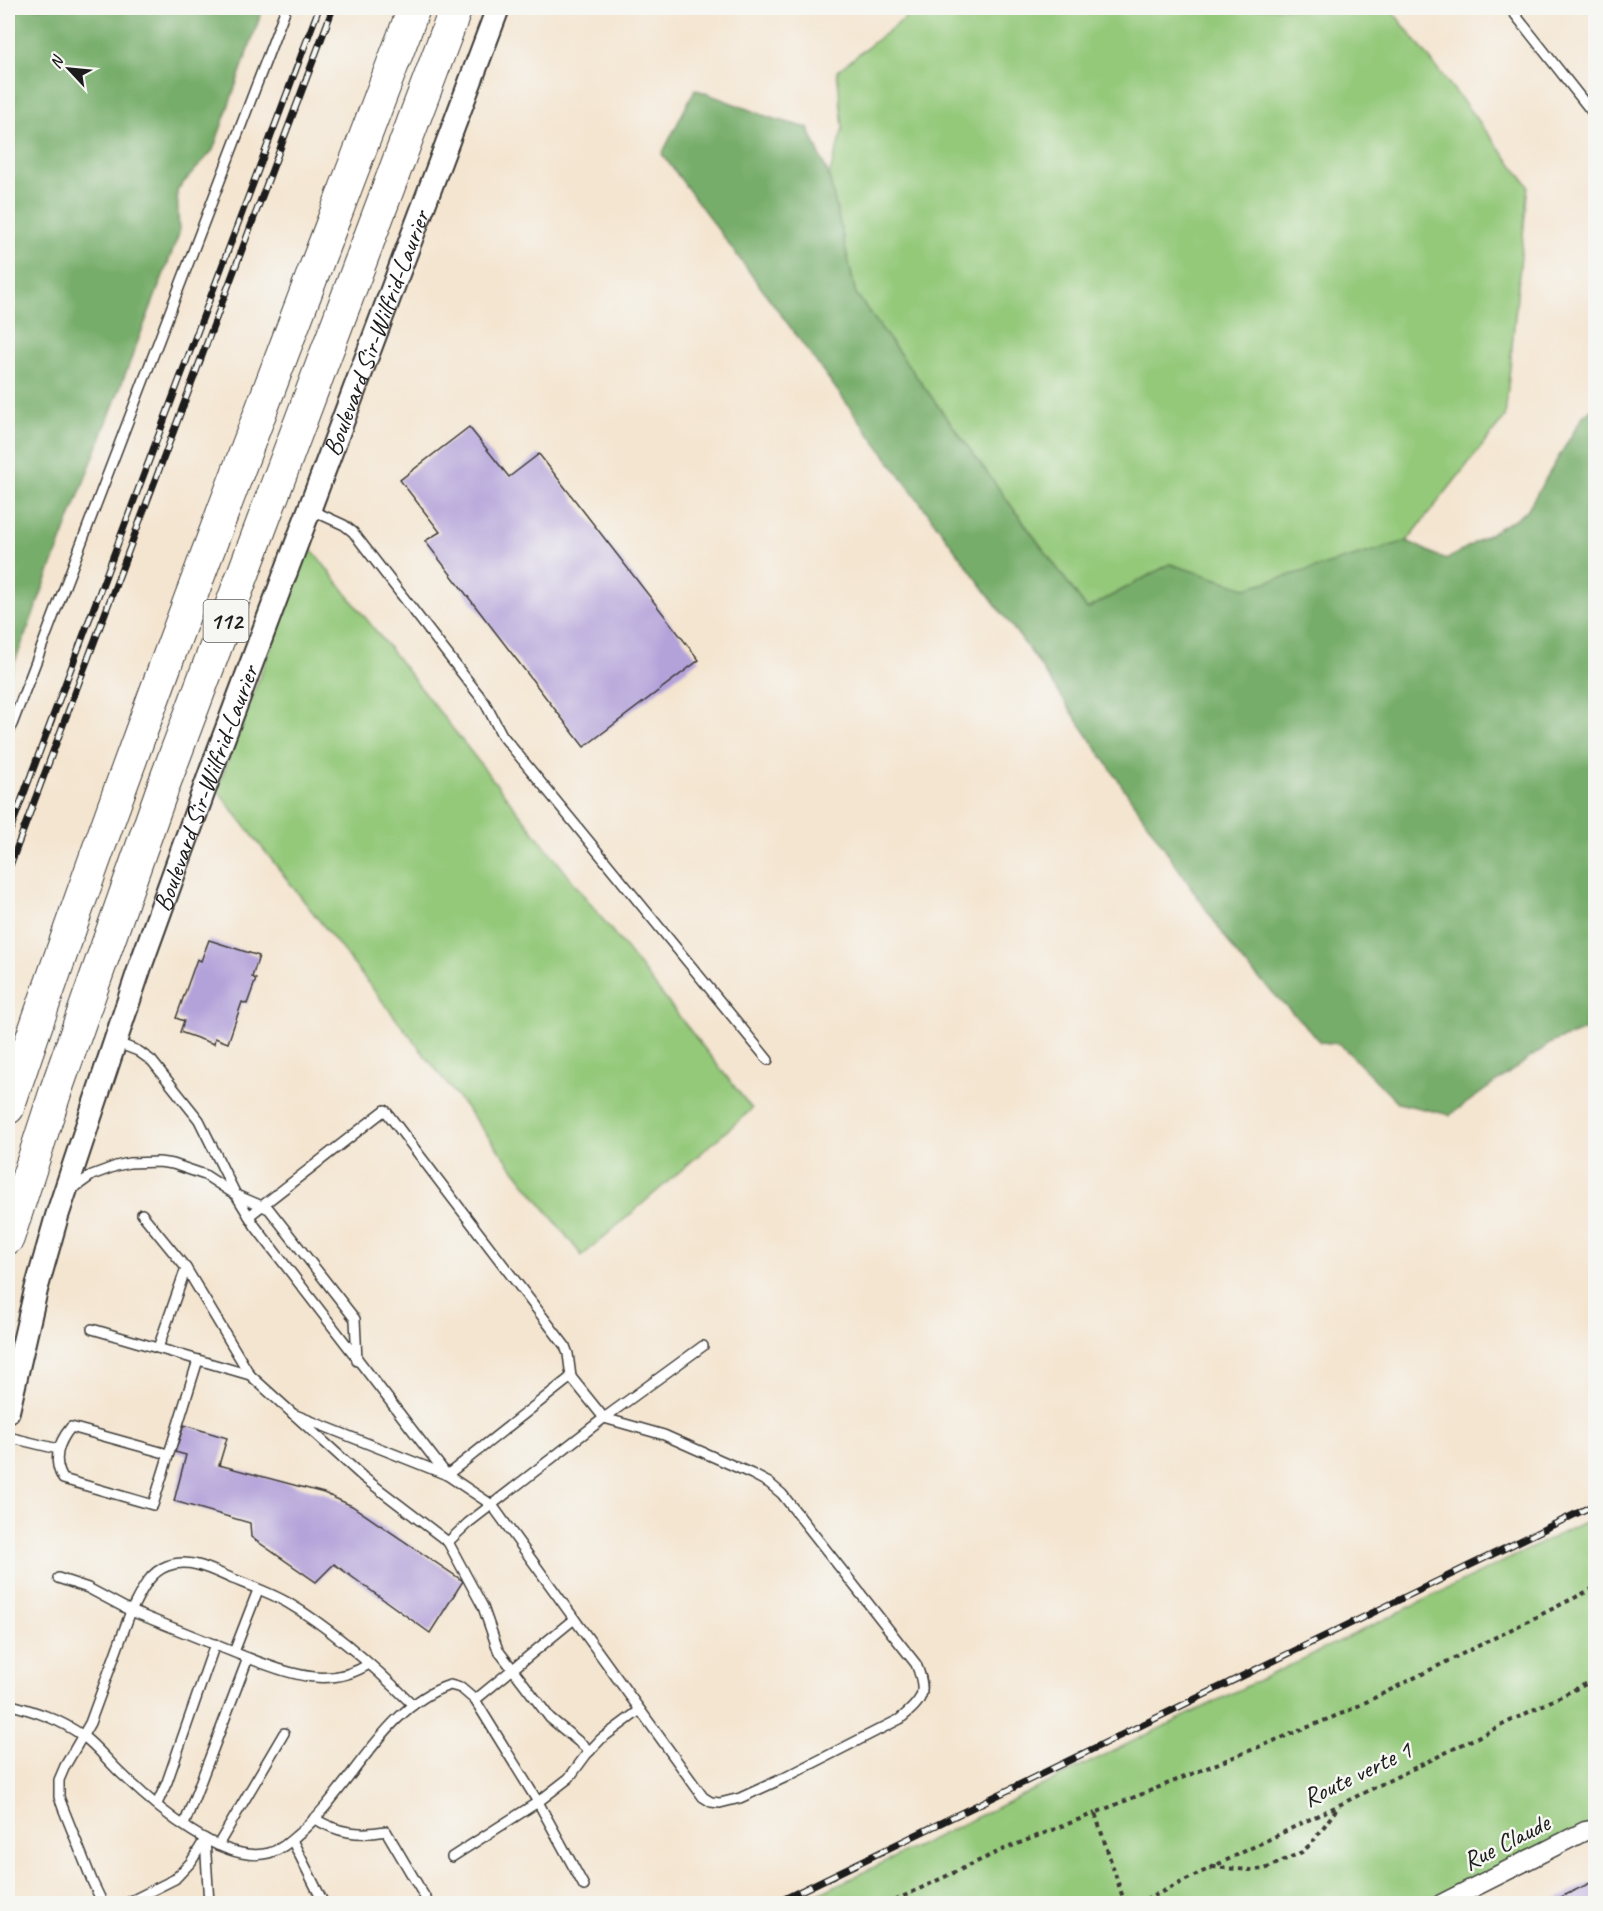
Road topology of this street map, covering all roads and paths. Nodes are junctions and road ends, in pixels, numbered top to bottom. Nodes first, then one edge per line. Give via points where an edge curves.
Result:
1 (285, 8) edge
2 (414, 8) edge
3 (456, 8) edge
4 (498, 8) edge
5 (1510, 8) edge
6 (1596, 117) edge
7 (309, 509) junction
8 (8, 735) edge
9 (36, 1023) junction
10 (115, 1042) junction
11 (768, 1060) dead end
12 (8, 1082) edge
13 (8, 1108) edge
14 (64, 1194) junction
15 (236, 1194) junction
16 (262, 1206) junction
17 (142, 1214) dead end
18 (249, 1216) junction
19 (8, 1238) edge
20 (186, 1268) junction
21 (92, 1329) dead end
22 (703, 1347) dead end
23 (158, 1348) junction
24 (198, 1360) junction
25 (357, 1361) junction
26 (250, 1375) junction
27 (571, 1377) junction
28 (8, 1411) edge
29 (293, 1414) junction
30 (604, 1418) junction
31 (8, 1437) edge
32 (58, 1449) junction
33 (168, 1454) junction
34 (447, 1475) junction
35 (492, 1505) junction
36 (448, 1542) junction
37 (58, 1578) dead end
38 (1596, 1587) edge
39 (258, 1590) junction
40 (130, 1611) junction
41 (574, 1619) junction
42 (214, 1644) junction
43 (234, 1652) junction
44 (248, 1658) junction
45 (369, 1664) junction
46 (512, 1670) junction
47 (1596, 1679) edge
48 (475, 1700) junction
49 (8, 1704) edge
50 (412, 1705) junction
51 (640, 1710) junction
52 (284, 1733) dead end
53 (82, 1736) junction
54 (590, 1751) junction
55 (538, 1802) junction
56 (157, 1804) junction
57 (1340, 1804) junction
58 (1095, 1813) junction
59 (314, 1818) junction
60 (184, 1825) junction
61 (1596, 1829) edge
62 (205, 1839) junction
63 (292, 1840) junction
64 (218, 1845) junction
65 (452, 1857) dead end
66 (1211, 1867) junction
67 (584, 1886) dead end
68 (103, 1904) edge
69 (124, 1904) edge
70 (208, 1904) edge
71 (324, 1904) edge
72 (429, 1904) edge
73 (887, 1904) edge
74 (1125, 1904) edge
75 (1137, 1904) edge
76 (1441, 1904) edge

1 - 8 lane
2 - 9 highway, 112 via 183,618
3 - 19 highway, Boulevard Sir-Wilfrid-Laurier / 112 via 163,787
4 - 7 street, Boulevard Sir-Wilfrid-Laurier
5 - 6 lane
7 - 10 street, Boulevard Sir-Wilfrid-Laurier via 185,840
7 - 11 lane via 353,532 485,703 524,764
9 - 12 highway
9 - 13 highway, 112
10 - 14 street, Boulevard Sir-Wilfrid-Laurier
10 - 15 lane via 138,1051 159,1068 199,1120
14 - 15 lane via 104,1170 144,1162 190,1169
14 - 28 street, Boulevard Sir-Wilfrid-Laurier via 36,1290
15 - 16 lane
15 - 18 lane
16 - 18 lane
16 - 25 lane via 269,1209 355,1319
16 - 27 lane via 385,1110 565,1346
17 - 20 lane
18 - 25 lane
20 - 23 lane
20 - 26 lane
21 - 23 lane
22 - 30 lane
23 - 24 lane
24 - 26 lane
24 - 33 lane
25 - 34 lane
26 - 29 lane
27 - 30 lane
27 - 34 lane
29 - 34 lane
29 - 36 lane via 363,1477
30 - 35 lane
30 - 51 lane via 664,1435 769,1483 900,1641 923,1682 922,1695 915,1707 900,1719 784,1778 720,1803 703,1797
31 - 32 lane
32 - 33 lane via 71,1427
32 - 33 lane via 57,1462 63,1479 153,1505
34 - 35 lane
35 - 36 lane
35 - 41 lane
36 - 46 lane via 483,1607 498,1650
37 - 40 lane via 88,1588
38 - 58 path via 1348,1711
39 - 40 lane via 194,1563 182,1562 155,1573
39 - 43 lane
39 - 45 lane via 286,1601
40 - 42 lane
40 - 53 lane
41 - 46 lane
41 - 51 lane
42 - 43 lane
42 - 56 lane
43 - 44 lane
44 - 45 lane via 303,1676 322,1678 354,1673
44 - 60 lane
45 - 50 lane
46 - 48 lane
46 - 54 lane via 550,1718
47 - 57 path, Route verte 1
48 - 50 lane via 450,1685
48 - 55 lane
49 - 53 lane via 43,1714
50 - 59 lane
51 - 54 lane
52 - 64 lane
53 - 56 lane
53 - 68 lane via 59,1780 59,1797
54 - 55 lane via 569,1778
55 - 65 lane
55 - 67 lane
56 - 60 lane
57 - 66 path, Route verte 1
57 - 66 path via 1302,1852 1264,1869
58 - 73 path via 1002,1850
58 - 74 path
59 - 63 lane
59 - 72 lane via 354,1834 387,1831
60 - 62 lane
61 - 76 street, Rue Claude
62 - 64 lane
62 - 69 lane via 175,1879
62 - 70 lane
63 - 64 lane via 273,1852 252,1855
63 - 71 lane
66 - 75 path, Route verte 1

